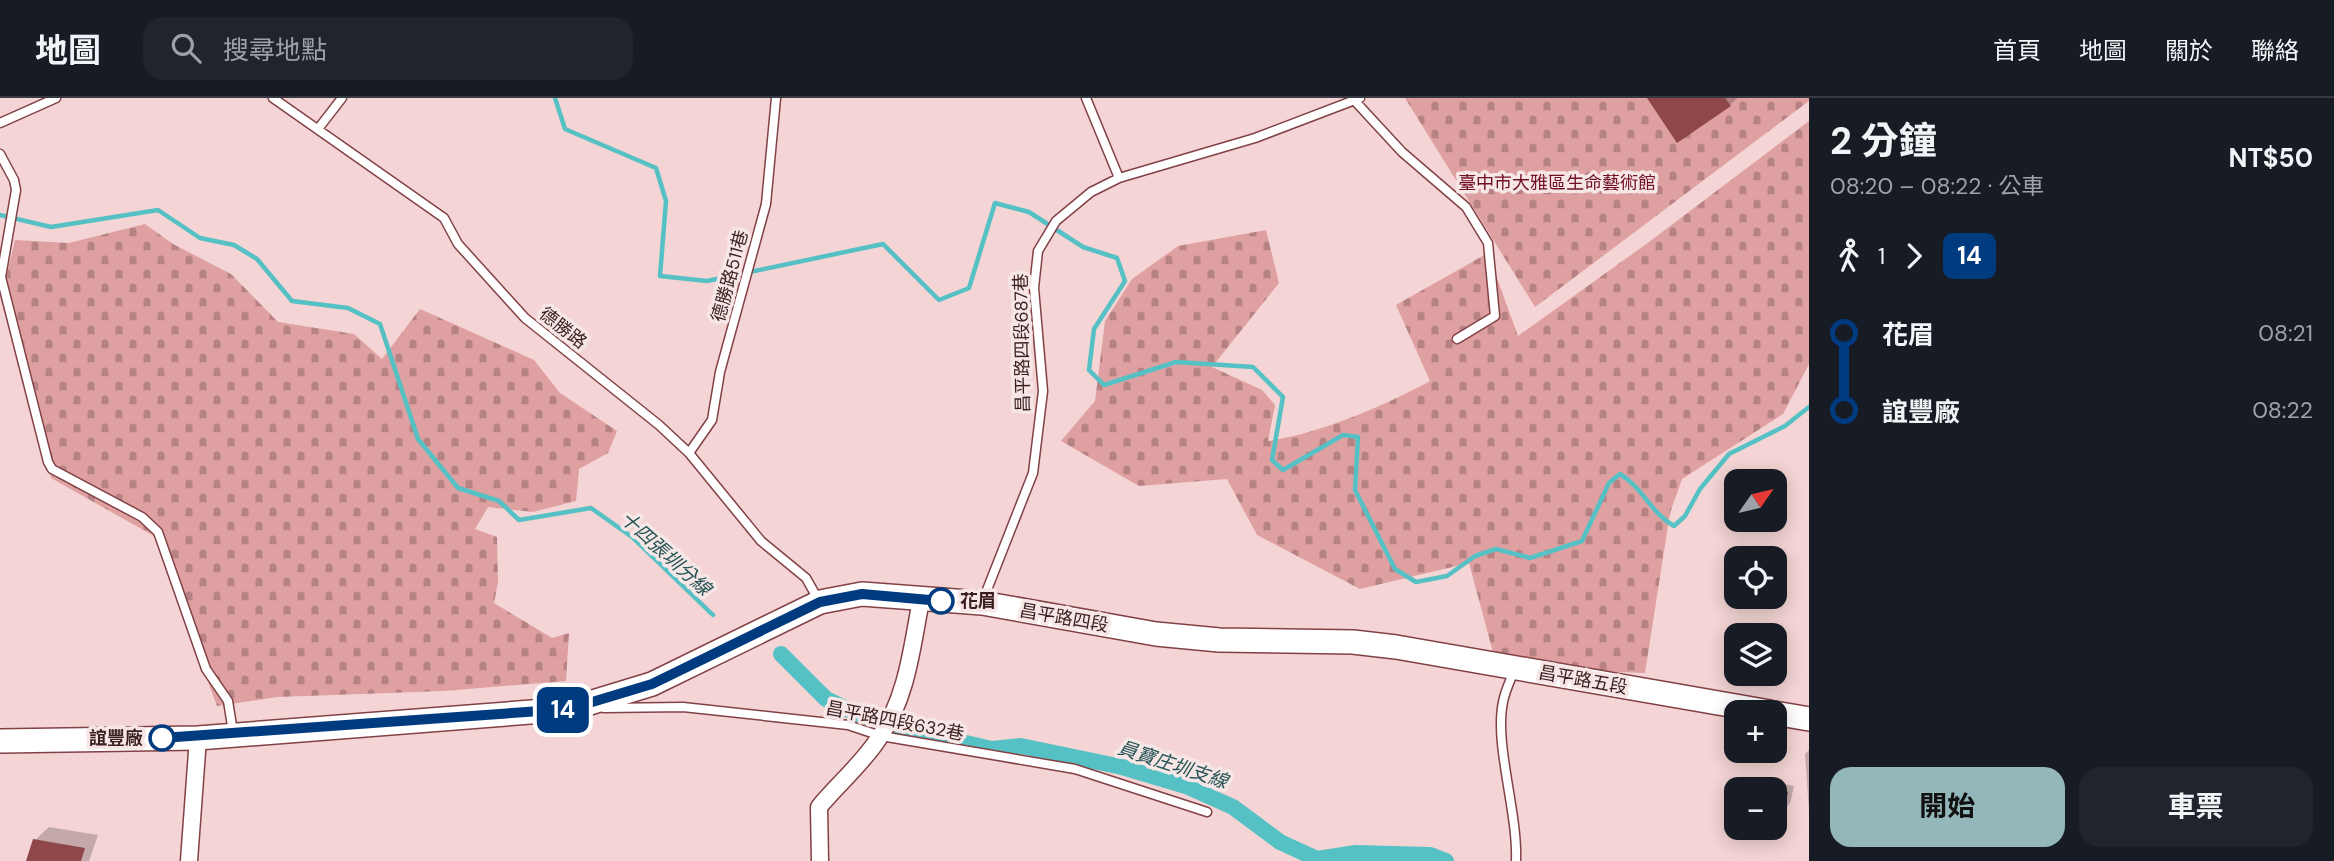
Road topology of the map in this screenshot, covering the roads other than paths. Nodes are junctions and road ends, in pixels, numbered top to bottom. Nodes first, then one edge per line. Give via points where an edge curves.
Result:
1 (56, 98) edge
2 (273, 98) edge
3 (342, 98) edge
4 (776, 98) edge
5 (1086, 98) edge
6 (1357, 99) edge
7 (0, 123) edge
8 (318, 130) junction
9 (0, 154) edge
10 (1119, 178) junction
11 (1, 277) edge
12 (1457, 339) dead end
13 (689, 453) junction
14 (921, 600) junction
15 (820, 602) junction
16 (982, 603) junction
17 (1396, 647) joint
18 (1515, 668) junction
19 (1724, 705) edge
20 (569, 709) junction
21 (1787, 715) edge
22 (1809, 719) edge
23 (233, 735) junction
24 (881, 736) junction
25 (198, 738) junction
26 (0, 741) edge
27 (1207, 812) dead end
28 (189, 861) edge
29 (820, 861) edge
30 (1516, 861) edge

1 - 7 lane
2 - 8 lane, 德勝路
3 - 8 lane
4 - 13 lane, 德勝路511巷 via 766,204 720,372 712,420
5 - 10 lane
6 - 10 lane via 1255,138
6 - 12 lane via 1402,152 1466,207 1488,243 1495,316
8 - 13 lane, 德勝路 via 444,218 458,244 525,318
9 - 11 lane via 16,190
10 - 16 lane, 昌平路四段687巷 via 1090,192 1056,221 1038,251 1034,288 1043,391 1033,473
11 - 23 lane via 48,462 52,469 142,517 158,532 206,668 228,701
13 - 15 lane, 德勝路 via 761,541 806,578
14 - 15 street, 昌平路四段 via 862,594
14 - 16 street, 昌平路四段
14 - 24 street via 903,692
15 - 20 street, 昌平路四段 via 652,684
16 - 17 street, 昌平路四段 via 1156,634
17 - 18 street, 昌平路五段
18 - 19 street, 昌平路五段
18 - 30 lane via 1502,703
20 - 23 street, 昌平路四段
20 - 24 lane, 昌平路四段632巷 via 683,707 848,725
21 - 22 street, 昌平路五段
23 - 25 street, 昌平路四段
24 - 27 lane, 昌平路四段632巷 via 1075,769
24 - 29 street via 819,807
25 - 26 street, 昌平路四段
25 - 28 street

